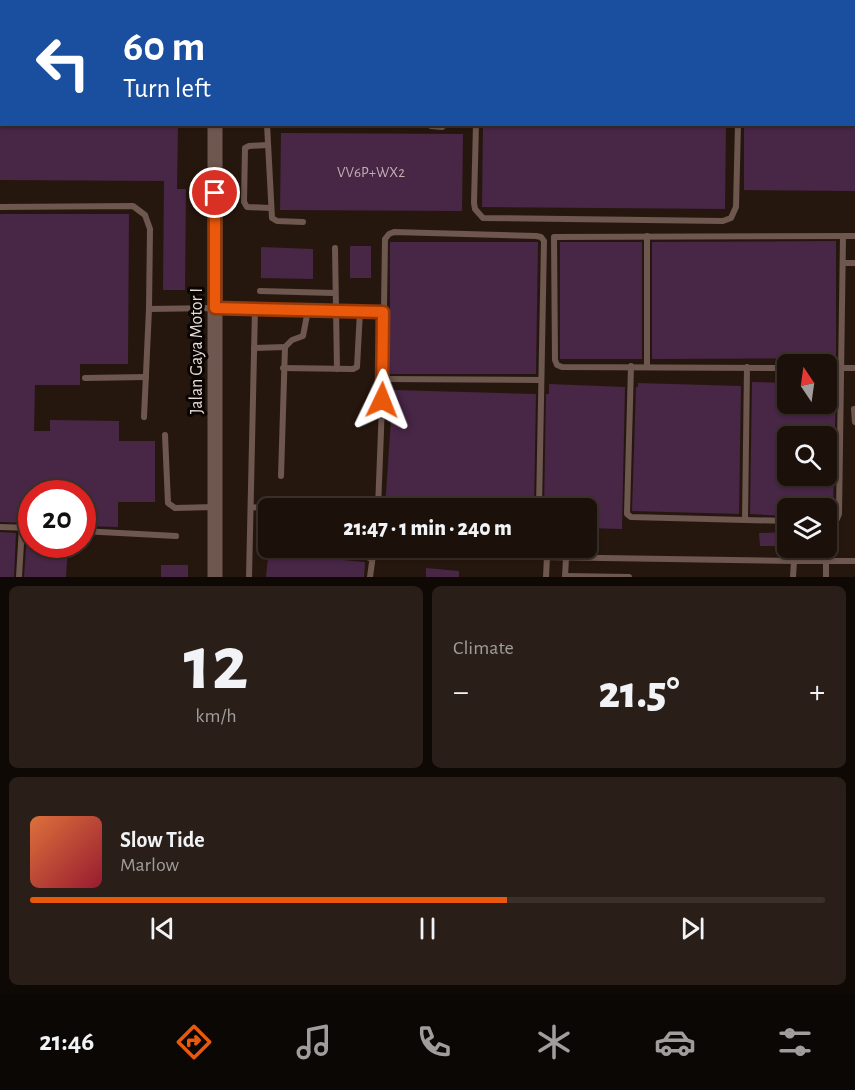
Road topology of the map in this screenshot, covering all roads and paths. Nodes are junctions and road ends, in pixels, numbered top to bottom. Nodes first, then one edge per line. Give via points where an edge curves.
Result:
1 (215, 126) edge
2 (267, 126) edge
3 (477, 126) edge
4 (738, 126) edge
5 (267, 145) junction
6 (0, 207) edge
7 (272, 208) junction
8 (303, 222) dead end
9 (647, 236) junction
10 (855, 236) edge
11 (843, 237) junction
12 (335, 248) dead end
13 (843, 263) junction
14 (855, 263) edge
15 (260, 291) dead end
16 (334, 293) junction
17 (215, 308) junction
18 (149, 309) junction
19 (255, 309) junction
20 (308, 310) junction
21 (336, 311) junction
22 (360, 311) junction
23 (383, 312) junction
24 (285, 347) junction
25 (254, 348) junction
26 (631, 366) junction
27 (647, 366) junction
28 (283, 368) junction
29 (747, 368) junction
30 (777, 368) edge
31 (855, 368) edge
32 (337, 369) junction
33 (837, 369) edge
34 (841, 369) junction
35 (146, 377) junction
36 (85, 378) dead end
37 (382, 379) junction
38 (542, 380) junction
39 (854, 409) edge
40 (144, 417) dead end
41 (855, 422) edge
42 (165, 435) dead end
43 (281, 476) dead end
44 (378, 498) edge
45 (539, 498) edge
46 (215, 507) junction
47 (251, 507) junction
48 (258, 507) edge
49 (837, 519) edge
50 (745, 520) junction
51 (777, 521) edge
52 (0, 527) edge
53 (18, 527) edge
54 (96, 532) edge
55 (176, 536) dead end
56 (20, 558) edge
57 (547, 558) edge
58 (566, 558) joint
59 (372, 559) edge
60 (826, 560) junction
61 (794, 561) junction
62 (855, 561) edge
63 (19, 577) edge
64 (215, 577) edge
65 (249, 577) edge
66 (370, 577) edge
67 (546, 577) edge
68 (565, 577) edge
69 (629, 577) edge
70 (793, 577) edge
71 (826, 577) edge

1 - 17 street, Jalan Gaya Motor I
2 - 5 lane
3 - 4 lane via 474,203 483,218 723,221 731,218 736,207
5 - 7 lane
5 - 7 lane via 245,148 244,202 247,207
6 - 18 lane via 133,206 145,215 150,229
7 - 8 lane via 272,218 277,221
9 - 11 lane
9 - 26 lane via 557,235 553,240 557,365
9 - 27 lane
10 - 11 lane
11 - 13 lane
12 - 16 lane
13 - 14 lane
13 - 34 lane
15 - 16 lane
16 - 21 lane
17 - 18 lane
17 - 19 lane
17 - 46 street, Jalan Gaya Motor I
18 - 35 lane
19 - 20 lane
19 - 25 lane
20 - 21 lane
20 - 24 lane via 303,336
21 - 22 lane
21 - 32 lane
22 - 23 lane
22 - 32 lane via 357,367
23 - 37 lane
23 - 38 lane via 385,239 389,234 541,237
24 - 25 lane
24 - 28 lane
25 - 47 lane
26 - 27 lane
26 - 50 lane via 627,514
27 - 29 lane
28 - 32 lane
28 - 43 lane
29 - 30 lane
29 - 50 lane
31 - 34 lane
33 - 34 lane
34 - 49 lane
35 - 36 lane
35 - 40 lane
37 - 38 lane
37 - 44 lane
38 - 45 lane
39 - 41 lane
42 - 46 lane via 168,503 175,508
46 - 64 street, Jalan Gaya Motor I
47 - 48 lane
47 - 65 lane
50 - 51 lane
52 - 53 lane
54 - 55 lane
56 - 63 lane
57 - 67 lane
58 - 61 lane
58 - 68 lane
59 - 66 lane
60 - 61 lane
60 - 62 lane
60 - 71 lane
61 - 70 lane
68 - 69 lane

